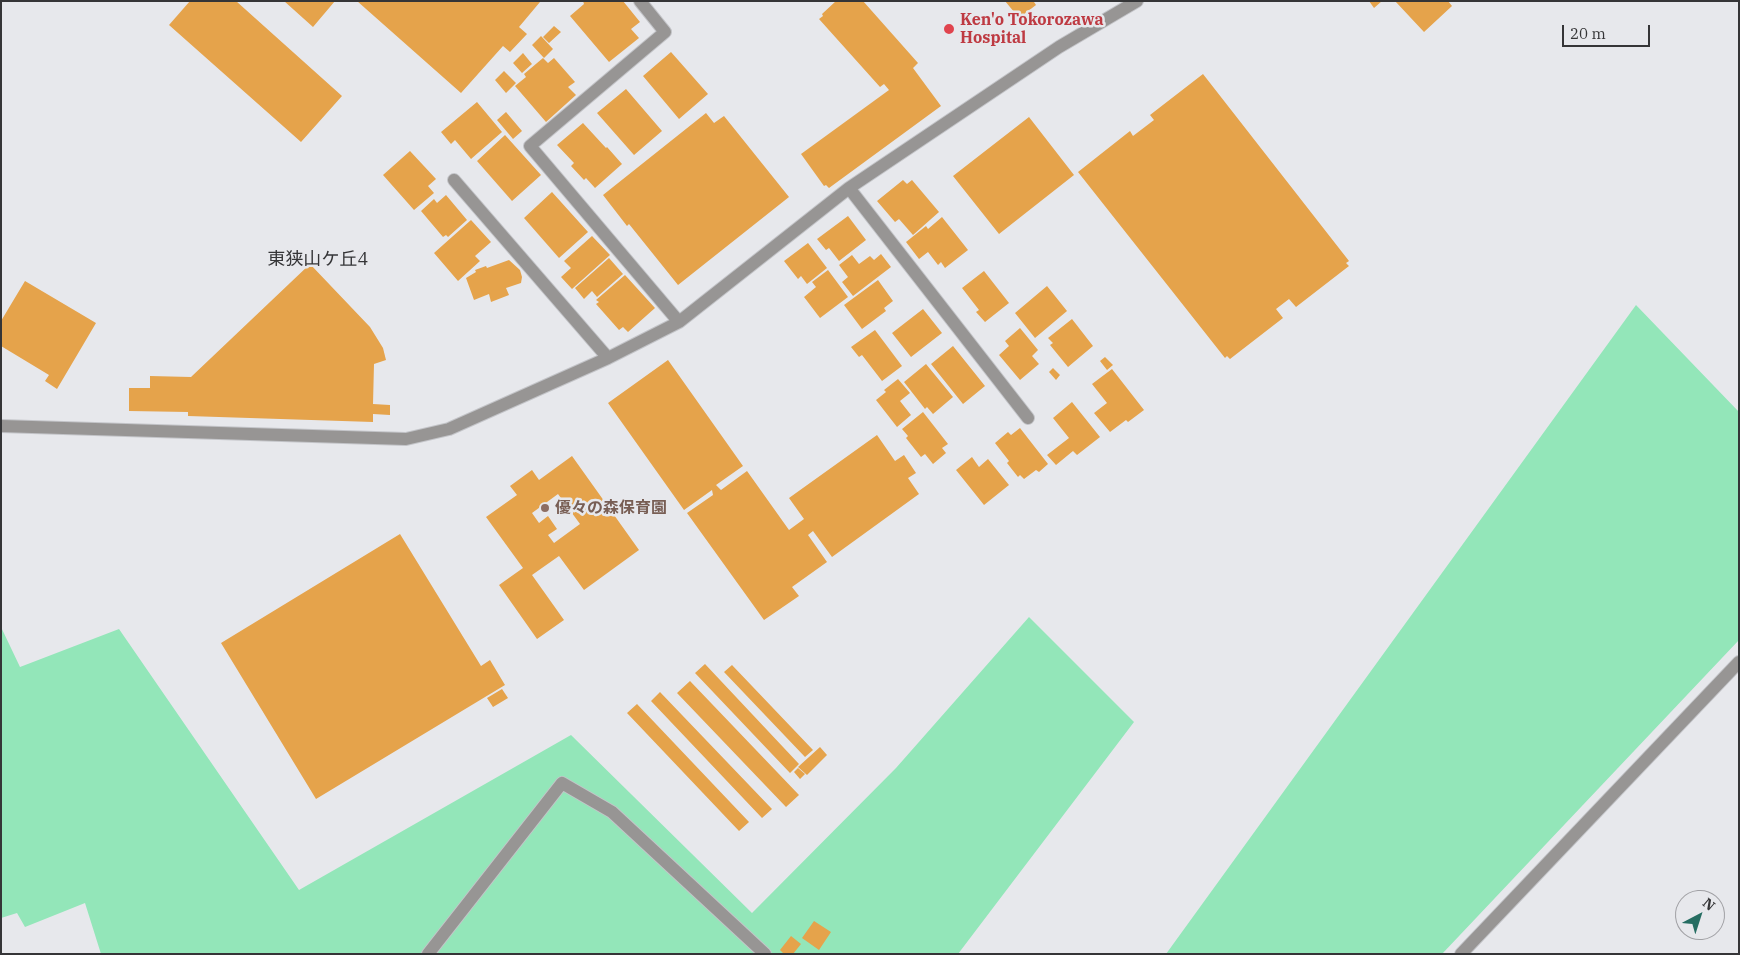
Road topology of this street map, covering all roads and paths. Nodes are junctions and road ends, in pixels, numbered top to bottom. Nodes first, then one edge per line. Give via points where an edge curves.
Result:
1 (640, 1) edge
2 (1138, 1) edge
3 (454, 180) dead end
4 (849, 188) junction
5 (679, 322) junction
6 (608, 358) junction
7 (1028, 418) dead end
8 (1, 426) edge
9 (1739, 662) edge
10 (428, 954) edge
11 (765, 954) edge
12 (1462, 954) edge

1 - 5 street via 665,32 530,146
2 - 4 street via 1060,47
3 - 6 street
4 - 5 street
4 - 7 street
5 - 6 street
6 - 8 street via 449,429 406,439
9 - 12 street
10 - 11 street via 562,783 612,812

